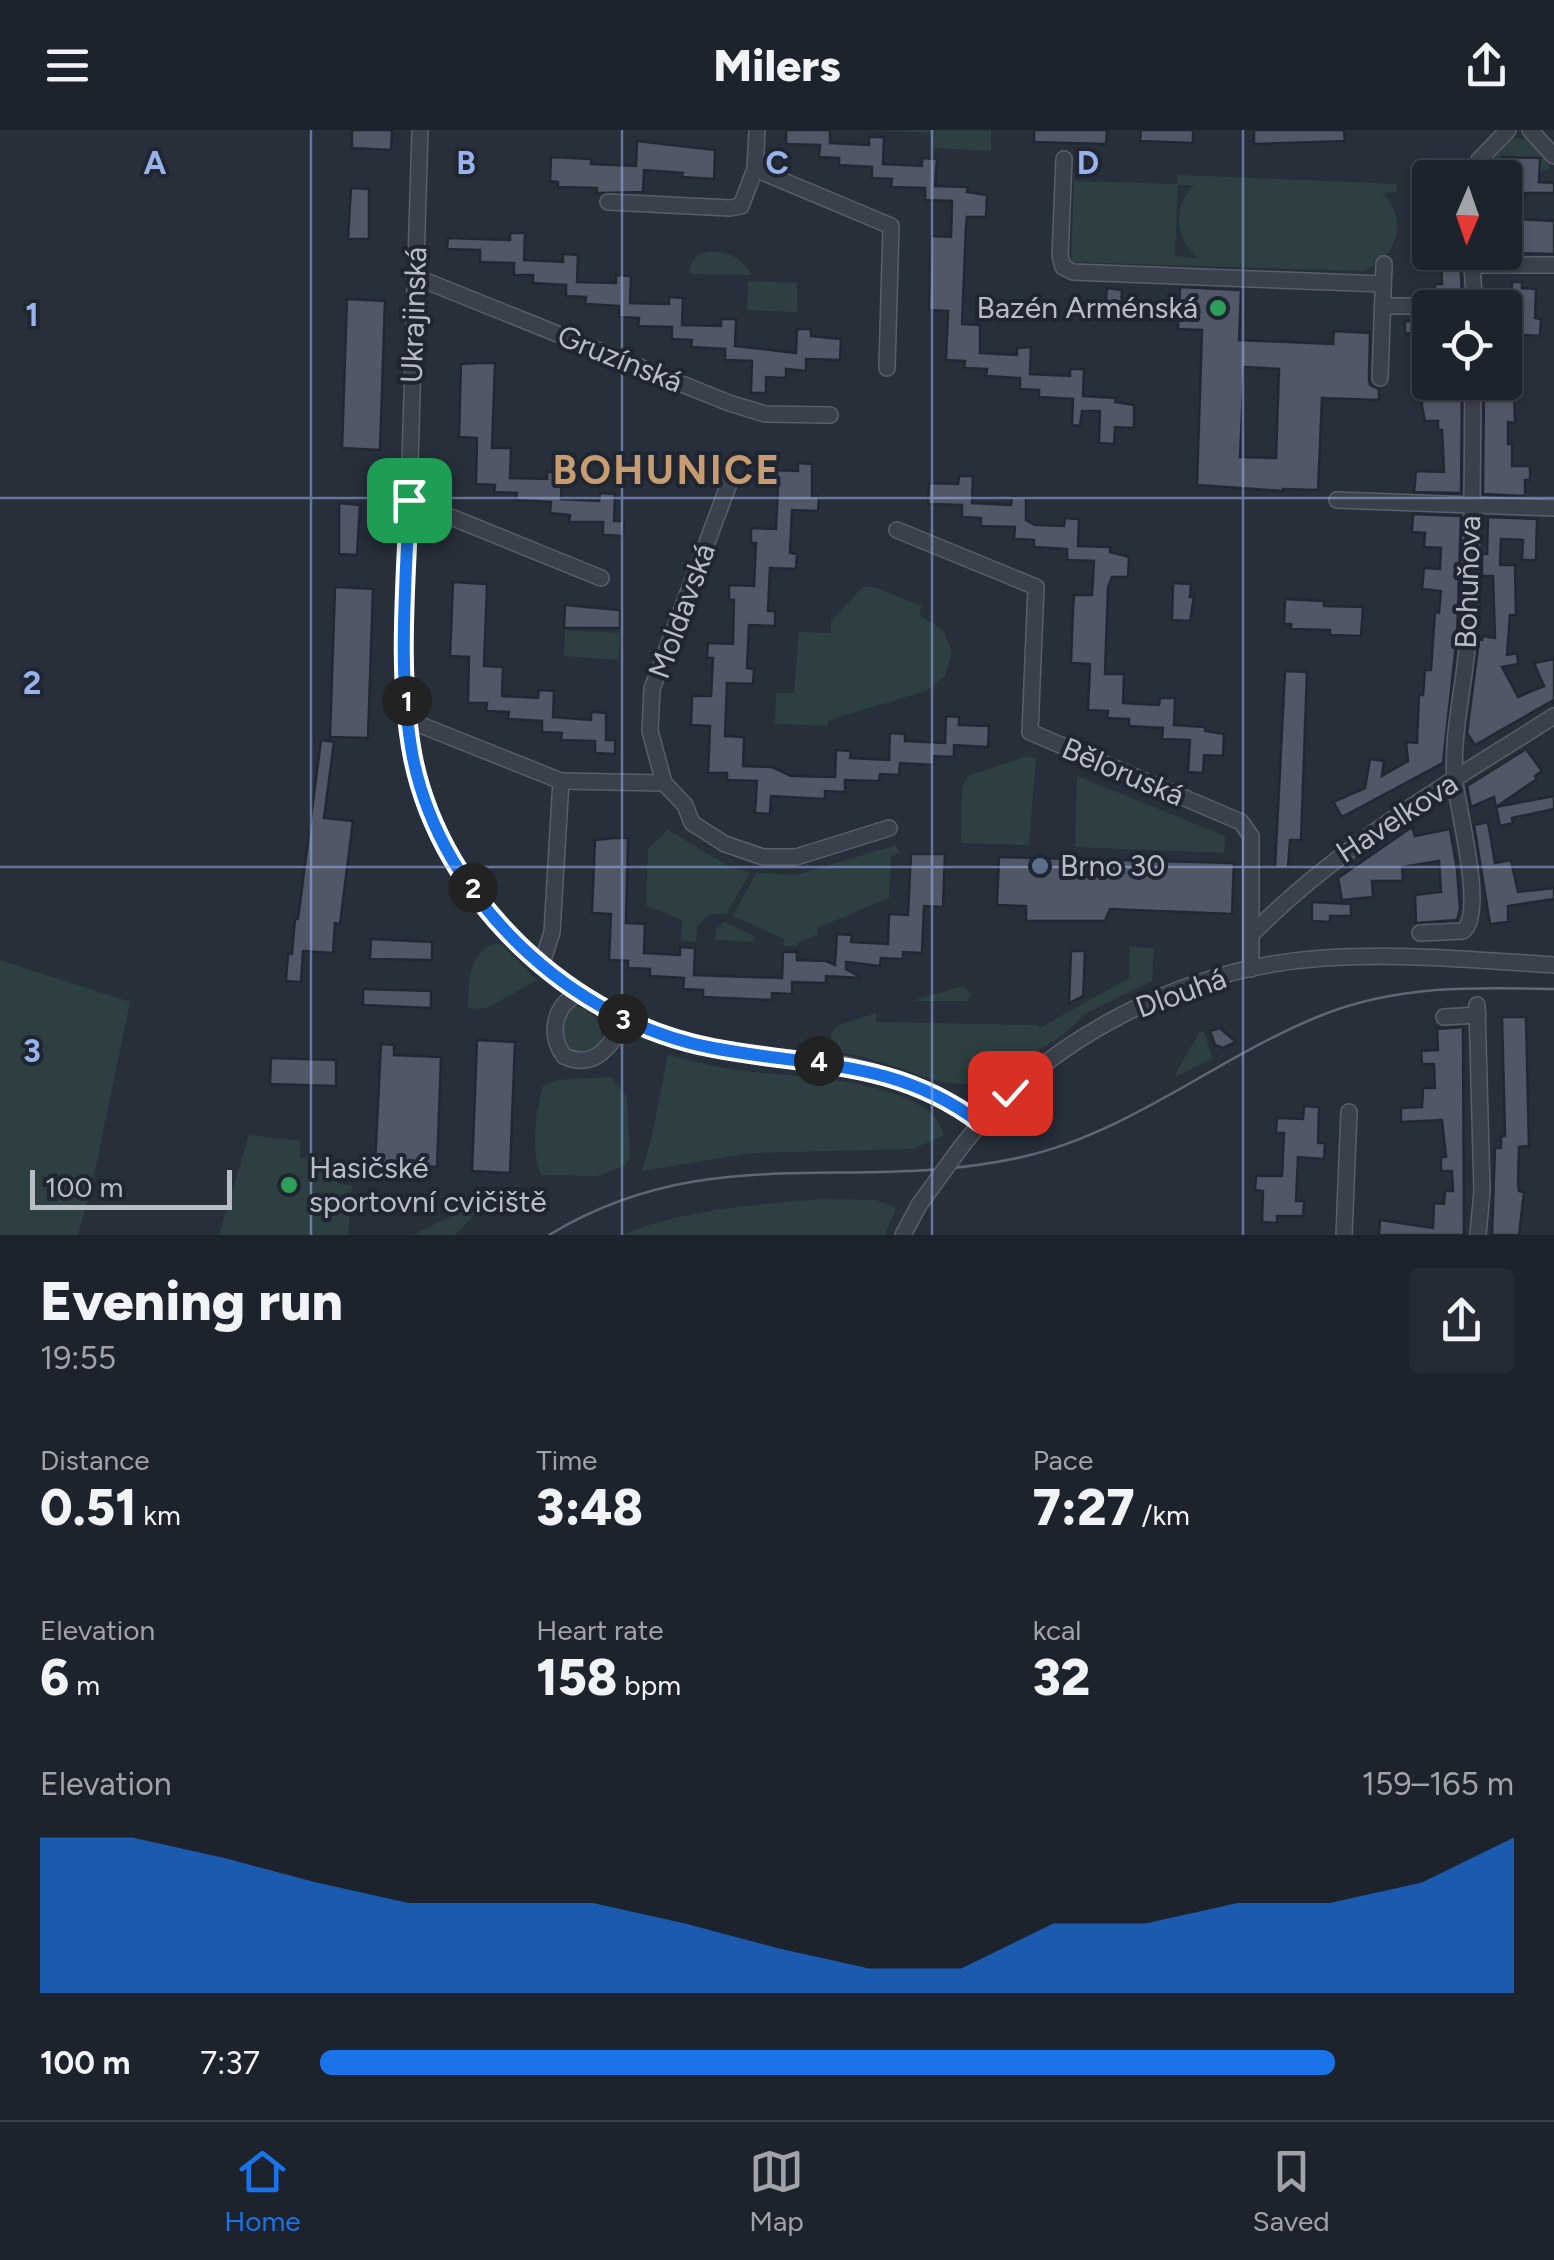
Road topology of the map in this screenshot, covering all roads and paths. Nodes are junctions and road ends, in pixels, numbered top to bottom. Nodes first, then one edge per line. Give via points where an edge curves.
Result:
1 (420, 130) edge
2 (757, 130) edge
3 (1508, 130) edge
4 (1530, 130) edge
5 (1554, 156) edge
6 (1064, 159) dead end
7 (1479, 160) edge
8 (755, 170) junction
9 (608, 202) dead end
10 (1522, 263) edge
11 (1384, 264) dead end
12 (1554, 265) edge
13 (416, 277) junction
14 (1383, 284) junction
15 (1391, 306) junction
16 (1412, 306) edge
17 (887, 368) dead end
18 (1380, 378) dead end
19 (1473, 400) edge
20 (830, 415) dead end
21 (730, 480) dead end
22 (409, 500) junction
23 (1337, 500) dead end
24 (1471, 506) junction
25 (1554, 508) edge
26 (898, 530) dead end
27 (601, 578) dead end
28 (1554, 716) edge
29 (408, 720) junction
30 (1455, 780) junction
31 (560, 782) junction
32 (664, 784) junction
33 (889, 828) dead end
34 (1420, 934) dead end
35 (1251, 935) junction
36 (1554, 965) edge
37 (541, 966) junction
38 (1251, 968) junction
39 (580, 993) junction
40 (1444, 1016) dead end
41 (626, 1020) junction
42 (1349, 1112) dead end
43 (980, 1123) junction
44 (903, 1235) edge
45 (1344, 1235) edge
46 (1478, 1235) edge

1 - 13 street, Ukrajinská
2 - 8 street
3 - 7 street
4 - 5 street
6 - 14 street via 1060,256 1073,272
8 - 9 street via 741,206
8 - 17 street via 891,226
10 - 12 street
11 - 14 street
13 - 20 street, Gruzínská via 729,403 765,414
13 - 22 street, Ukrajinská
14 - 15 street
15 - 16 street
15 - 18 street
19 - 24 street, Bohuňova
21 - 32 street, Moldavská via 652,690 650,731
22 - 27 street
22 - 29 street, Ukrajinská
23 - 24 street
24 - 25 street
24 - 30 street, Bohuňova
26 - 35 street, Běloruská via 1036,587 1030,732 1240,822 1251,836
28 - 30 street, Havelkova
29 - 31 street
29 - 37 street, Ukrajinská via 431,815 461,872
30 - 34 street, Bohuňova via 1471,868 1470,926
30 - 35 street, Havelkova via 1330,862
31 - 32 street
31 - 37 street via 552,932
32 - 33 street, Moldavská via 692,823 725,844 763,856 796,857
35 - 38 street, Běloruská
36 - 38 street, Dlouhá via 1324,958
37 - 39 street, Ukrajinská
38 - 43 street, Dlouhá via 1190,985 1117,1018 1058,1054
39 - 41 street, Ukrajinská
39 - 41 street via 557,1012 564,1056 575,1061 602,1054
40 - 46 street via 1478,1010
41 - 43 street, Ukrajinská via 697,1046 850,1066 941,1097
42 - 45 street
43 - 44 street, Dlouhá, bridge

